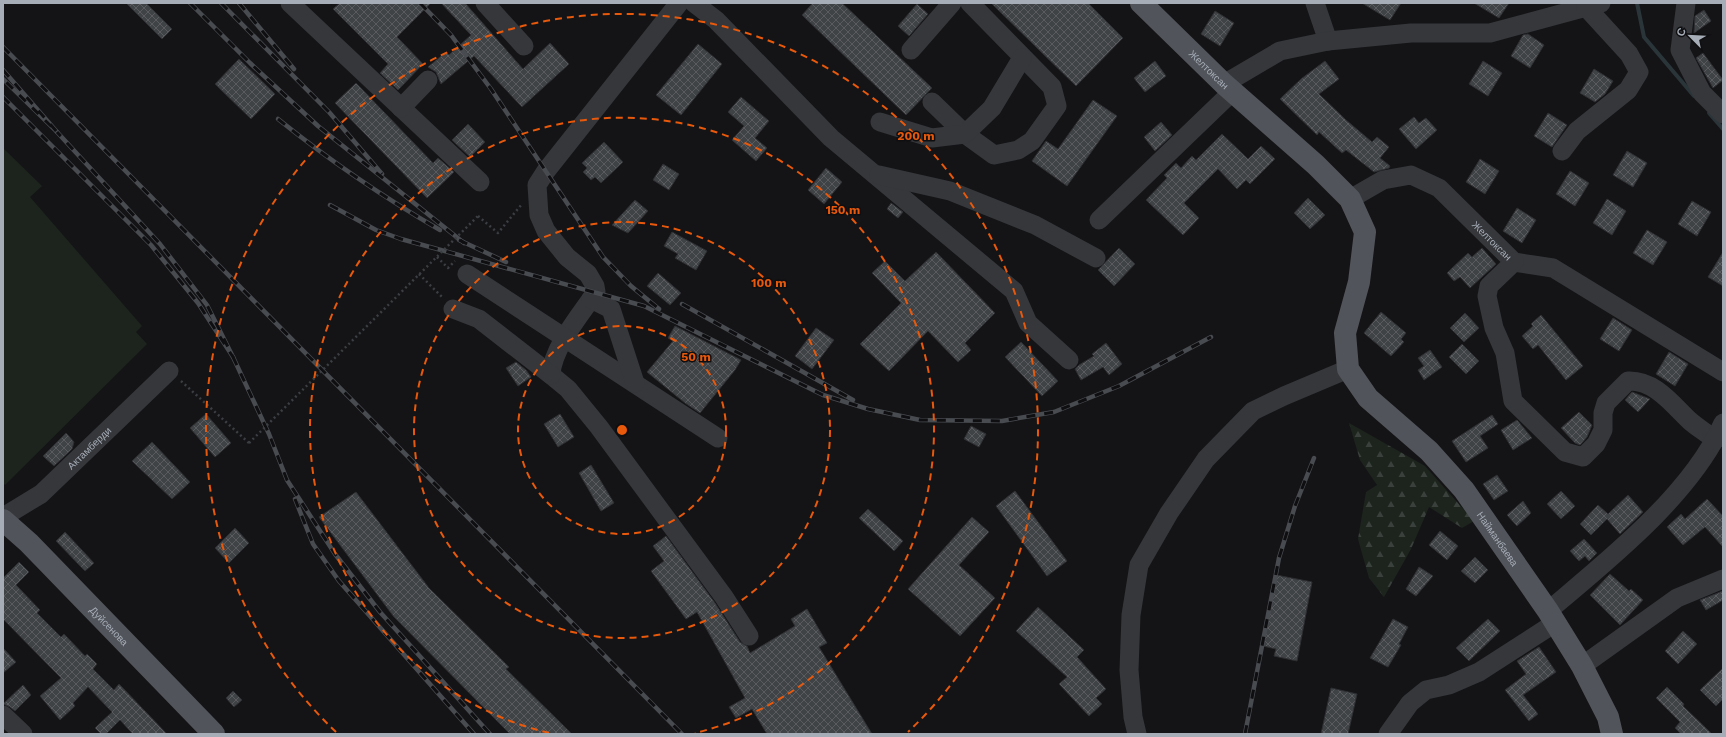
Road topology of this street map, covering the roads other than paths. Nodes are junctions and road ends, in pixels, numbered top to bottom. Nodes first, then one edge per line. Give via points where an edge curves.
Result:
1 (290, 3) edge
2 (485, 3) edge
3 (679, 3) edge
4 (694, 3) edge
5 (952, 3) edge
6 (970, 3) edge
7 (1142, 3) edge
8 (1315, 3) edge
9 (1686, 3) edge
10 (1594, 5) edge
11 (1328, 40) junction
12 (524, 46) dead end
13 (911, 50) dead end
14 (1022, 58) junction
15 (428, 80) dead end
16 (1228, 88) junction
17 (932, 102) dead end
18 (401, 108) junction
19 (1723, 114) edge
20 (880, 122) dead end
21 (965, 134) junction
22 (1562, 150) dead end
23 (875, 174) junction
24 (480, 182) dead end
25 (1350, 199) junction
26 (1099, 220) dead end
27 (1096, 258) dead end
28 (1514, 262) junction
29 (467, 274) dead end
30 (591, 298) junction
31 (453, 308) road end
32 (565, 337) junction
33 (1069, 360) dead end
34 (1348, 369) junction
35 (170, 371) road end
36 (1723, 372) edge
37 (551, 375) junction
38 (635, 383) junction
39 (1723, 423) edge
40 (718, 438) dead end
41 (1715, 440) junction
42 (3, 519) edge
43 (1723, 579) edge
44 (1551, 617) junction
45 (749, 636) dead end
46 (1582, 666) junction
47 (3, 715) edge
48 (210, 732) edge
49 (23, 734) edge
50 (1137, 734) edge
51 (1388, 734) edge
52 (1612, 734) edge

1 - 18 street
2 - 12 street
3 - 30 street via 537,185 539,215 546,231 567,257 588,274 596,292
4 - 23 street via 716,20 831,138
5 - 13 street
6 - 14 street
7 - 16 main road, Желтоксан
8 - 11 street
9 - 19 street via 1680,50 1702,93
10 - 11 street via 1490,33 1411,34
10 - 22 street via 1639,72 1628,90 1576,131
11 - 16 street via 1280,50
14 - 21 street via 992,108
14 - 21 street via 1052,87 1057,106 1032,141 1018,150 994,155
15 - 18 street
16 - 25 main road, Желтоксан via 1316,165
16 - 26 street
17 - 21 street
18 - 24 street
20 - 21 street via 932,138
23 - 27 street via 950,191 1035,225
23 - 33 street via 1014,291 1028,324
25 - 28 street, Желтоксан via 1383,180 1411,175 1438,188
25 - 34 main road, Желтоксан via 1365,232 1359,282 1345,333
28 - 36 street, Желтоксан via 1553,268
28 - 41 street via 1489,286 1487,296 1494,328 1505,353 1513,401 1565,452 1583,457 1596,444 1603,430 1606,403 1628,381 1639,381 1660,391 1691,422
29 - 32 street
30 - 32 street
30 - 38 street via 611,309
31 - 37 street via 479,319
32 - 37 street via 551,368
32 - 38 street
34 - 44 main road, Найманбаева via 1368,398 1429,451 1464,490
34 - 50 street via 1253,411 1206,460 1169,513 1139,565 1131,615 1129,670
35 - 42 street, Актамберди via 41,494
37 - 45 street via 568,389 599,427 724,596
38 - 40 street
39 - 41 street
41 - 44 street via 1678,491
42 - 48 main road, Дуйсенова
43 - 46 street via 1677,598
44 - 46 main road, Найманбаева
44 - 51 street via 1479,672 1449,685 1426,690 1410,703
46 - 52 main road, Найманбаева via 1608,717
47 - 49 street

